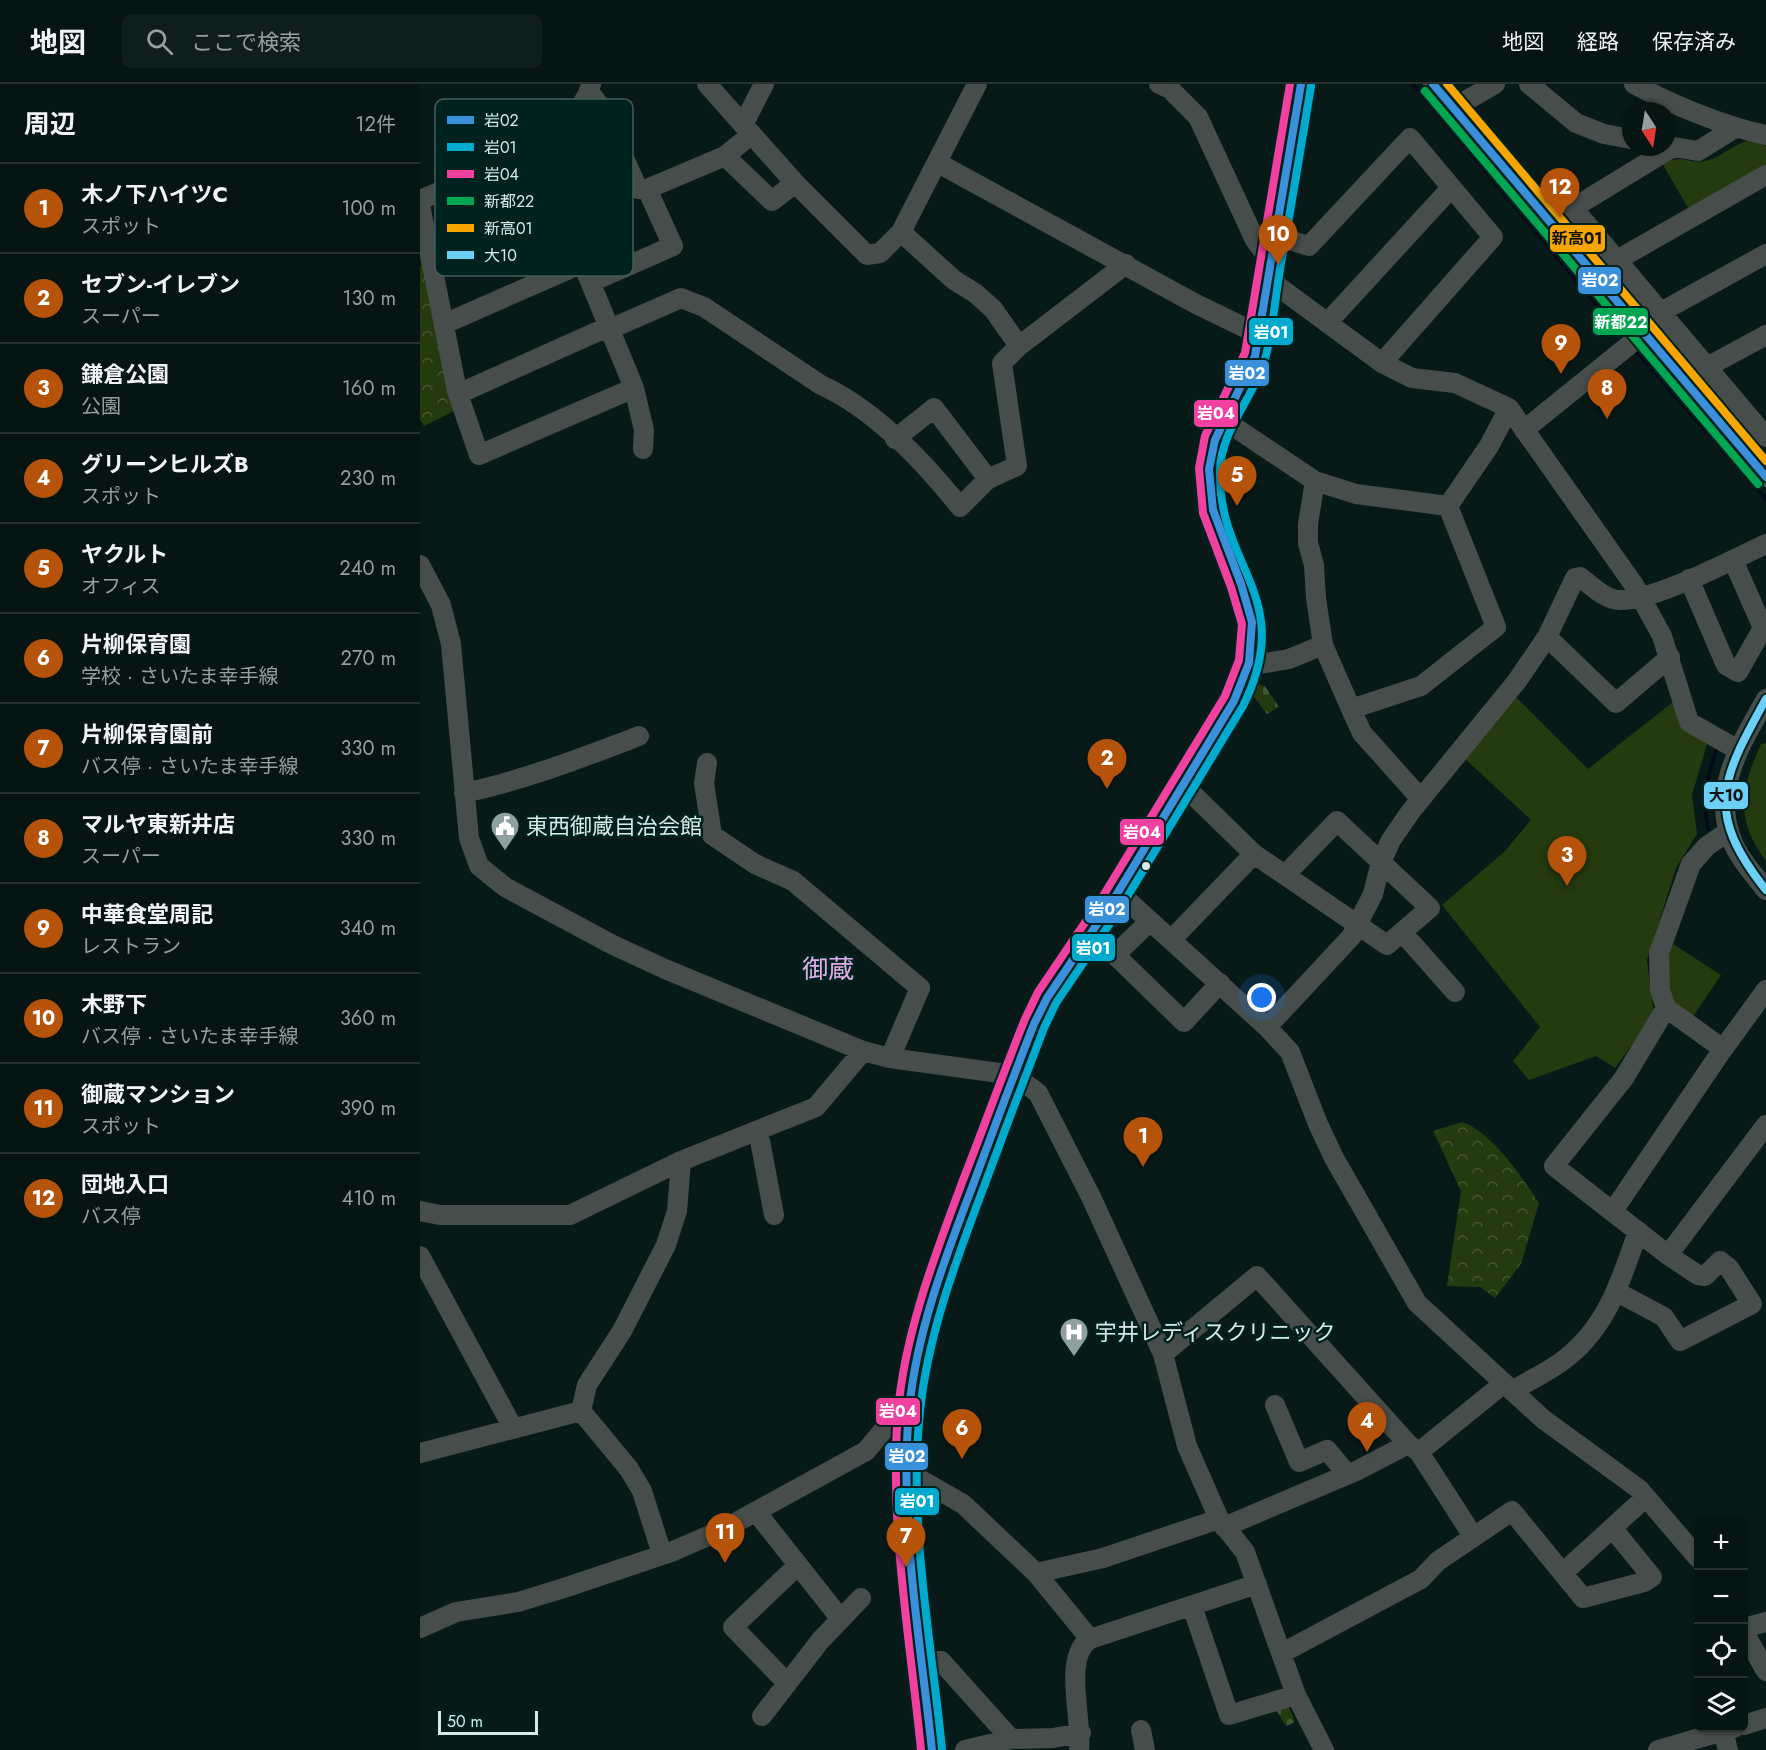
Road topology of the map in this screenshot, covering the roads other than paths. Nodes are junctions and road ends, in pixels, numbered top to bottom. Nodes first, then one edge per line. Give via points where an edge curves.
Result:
1 (707, 84) edge
2 (764, 84) edge
3 (977, 84) edge
4 (1159, 84) edge
5 (1301, 84) edge
6 (1433, 84) edge
7 (1495, 84) edge
8 (1529, 84) edge
9 (1634, 84) edge
10 (1453, 108) junction
11 (747, 129) junction
12 (1735, 129) junction
13 (1766, 135) edge
14 (1622, 137) edge
15 (1676, 147) edge
16 (724, 156) junction
17 (1654, 156) edge
18 (938, 163) junction
19 (1766, 175) edge
20 (633, 178) edge
21 (795, 183) junction
22 (1451, 188) junction
23 (647, 189) junction
24 (435, 194) edge
25 (420, 200) edge
26 (420, 205) edge
27 (901, 232) junction
28 (435, 250) edge
29 (429, 253) junction
30 (1766, 254) edge
31 (1271, 259) junction
32 (1617, 260) junction
33 (633, 263) edge
34 (1126, 264) junction
35 (554, 276) edge
36 (589, 276) edge
37 (604, 276) edge
38 (591, 282) junction
39 (1661, 312) junction
40 (1328, 322) junction
41 (444, 324) junction
42 (610, 326) junction
43 (1260, 335) junction
44 (1766, 335) edge
45 (1635, 341) junction
46 (1019, 346) junction
47 (1382, 363) junction
48 (1707, 367) junction
49 (634, 388) junction
50 (458, 394) junction
51 (1509, 408) junction
52 (1759, 417) edge
53 (1224, 420) junction
54 (1524, 430) junction
55 (1729, 434) junction
56 (1766, 437) edge
57 (895, 439) junction
58 (643, 449) dead end
59 (1766, 477) edge
60 (988, 479) junction
61 (1315, 481) junction
62 (1448, 506) junction
63 (1766, 544) edge
64 (1732, 560) junction
65 (420, 565) edge
66 (1689, 579) junction
67 (1640, 598) junction
68 (1547, 637) junction
69 (1323, 645) junction
70 (1670, 657) junction
71 (1248, 666) junction
72 (1766, 699) edge
73 (1351, 710) junction
74 (639, 736) dead end
75 (1738, 750) junction
76 (707, 763) dead end
77 (1183, 785) junction
78 (464, 793) junction
79 (1421, 799) junction
80 (1729, 831) junction
81 (1254, 854) junction
82 (1381, 862) junction
83 (1285, 875) junction
84 (1766, 890) edge
85 (1118, 892) junction
86 (1150, 921) junction
87 (1358, 926) junction
88 (1402, 932) junction
89 (1171, 940) junction
90 (1220, 983) junction
91 (1766, 990) edge
92 (1455, 992) dead end
93 (1666, 1008) junction
94 (1267, 1027) junction
95 (1723, 1049) junction
96 (863, 1051) junction
97 (891, 1058) junction
98 (1014, 1075) junction
99 (1766, 1125) edge
100 (758, 1130) junction
101 (681, 1161) junction
102 (420, 1211) edge
103 (1613, 1211) junction
104 (774, 1215) dead end
105 (1638, 1232) junction
106 (1668, 1255) junction
107 (420, 1256) edge
108 (1617, 1292) junction
109 (1163, 1354) junction
110 (1508, 1388) junction
111 (1275, 1405) dead end
112 (581, 1411) junction
113 (909, 1412) junction
114 (513, 1428) junction
115 (1414, 1448) junction
116 (420, 1453) edge
117 (908, 1472) junction
118 (1347, 1474) junction
119 (1646, 1497) junction
120 (757, 1514) junction
121 (1222, 1523) junction
122 (1613, 1529) junction
123 (1473, 1536) junction
124 (1694, 1553) edge
125 (662, 1554) junction
126 (797, 1566) junction
127 (1036, 1572) junction
128 (1564, 1572) junction
129 (1257, 1584) junction
130 (861, 1598) dead end
131 (1192, 1606) junction
132 (840, 1618) junction
133 (1766, 1622) edge
134 (421, 1625) edge
135 (1748, 1628) edge
136 (1090, 1639) junction
137 (1748, 1639) edge
138 (1282, 1653) junction
139 (924, 1662) junction
140 (1766, 1671) edge
141 (787, 1683) junction
142 (1296, 1695) junction
143 (762, 1716) dead end
144 (1766, 1718) edge
145 (1748, 1723) edge
146 (1142, 1730) dead end
147 (1718, 1732) edge
148 (1728, 1732) edge
149 (1011, 1739) junction
150 (1080, 1742) edge
151 (932, 1750) edge
152 (965, 1750) edge
153 (1145, 1750) edge
154 (1324, 1750) edge
155 (1658, 1750) edge
156 (1728, 1750) edge

1 - 11 street
2 - 11 street
3 - 18 street
4 - 31 street via 1170,89 1198,117 1255,240
5 - 31 main road
6 - 10 street
7 - 10 street
8 - 14 street via 1576,123
9 - 12 street
10 - 45 street
11 - 16 street
11 - 21 street
12 - 13 street
12 - 15 street via 1698,151
16 - 21 street via 772,201
16 - 23 street
17 - 32 street via 1573,208
18 - 27 street
18 - 34 street
19 - 32 street
20 - 23 street via 638,189
21 - 27 street via 867,255 879,253
22 - 31 street via 1410,138 1309,246
22 - 40 street
22 - 47 street via 1493,237
23 - 33 street via 672,246
24 - 25 street
26 - 29 street
27 - 46 street via 993,309
28 - 29 street
29 - 41 street
30 - 39 street
31 - 40 street
31 - 43 main road
32 - 39 street
34 - 43 street
34 - 46 street
35 - 41 street
36 - 38 street
37 - 38 street
38 - 42 street
39 - 48 street
40 - 47 street
41 - 50 street
42 - 49 street
42 - 50 street
42 - 57 street via 618,326 673,299 704,307 839,393
43 - 53 main road via 1248,376
44 - 48 street
45 - 54 street
45 - 55 street
46 - 60 street via 1002,363 1017,466
47 - 51 street via 1412,378 1455,383
48 - 52 street
49 - 50 street via 479,455
49 - 58 street via 644,430
51 - 54 street
51 - 62 street via 1489,446
52 - 55 street
52 - 56 street
53 - 61 street
53 - 71 main road via 1209,466 1209,486 1216,528 1252,623
54 - 67 street
55 - 59 street
57 - 60 street via 930,470 960,507
57 - 60 street via 934,408
61 - 62 street via 1356,494
61 - 69 street via 1308,543
62 - 73 street via 1496,627 1421,686
63 - 64 street
64 - 66 street
64 - 66 street via 1763,628 1738,672 1726,665
65 - 78 street via 441,605 451,644
66 - 67 street
67 - 68 street via 1607,598 1580,577 1575,578
67 - 70 street
68 - 70 street via 1616,703
68 - 79 street via 1517,681
69 - 71 street via 1289,659
69 - 73 street
70 - 75 street via 1689,722
71 - 77 main road via 1234,701
72 - 75 street
73 - 79 street via 1362,733
74 - 78 street via 546,772
75 - 80 street via 1725,798
76 - 97 street via 704,783 712,835 755,864 793,881 920,988
77 - 81 street
77 - 85 main road
78 - 96 street via 469,838 479,866 506,887 654,964
79 - 82 street via 1391,840
80 - 84 street via 1738,853
80 - 93 street via 1707,846 1691,864 1680,891 1659,953 1660,990
81 - 83 street
81 - 89 street
82 - 83 street via 1337,820
82 - 87 street via 1373,894
82 - 88 street via 1430,908
83 - 87 street
85 - 86 street
85 - 98 main road via 1047,998
86 - 89 street
86 - 90 street via 1115,955 1184,1022
87 - 88 street via 1387,945
87 - 94 street
88 - 92 street
89 - 90 street
90 - 94 street
91 - 95 street
93 - 95 street
93 - 103 street via 1624,1078 1554,1166
94 - 110 street via 1290,1052 1334,1158 1417,1303
95 - 103 street
96 - 97 street
96 - 100 street via 816,1107
97 - 98 street
98 - 109 street via 1038,1093 1047,1107
98 - 113 main road via 928,1309
99 - 106 street
100 - 101 street
100 - 104 street
101 - 102 street via 570,1215 440,1215
101 - 112 street via 677,1211 666,1245 622,1330 587,1385
103 - 105 street
105 - 106 street
105 - 108 street
106 - 108 street via 1705,1276 1720,1261 1729,1268 1752,1304 1680,1341 1664,1317
107 - 114 street
108 - 110 street via 1596,1329 1581,1345 1561,1362
109 - 115 street via 1257,1276
109 - 121 street via 1187,1446
110 - 115 street
110 - 119 street
111 - 118 street via 1299,1462 1327,1450
112 - 114 street
112 - 125 street via 642,1491
113 - 117 main road
113 - 120 street via 891,1421 866,1451
114 - 116 street
115 - 118 street
115 - 123 street
117 - 127 street via 963,1504
117 - 139 main road
118 - 121 street
119 - 122 street
119 - 124 street
120 - 125 street
120 - 126 street
121 - 127 street via 1103,1558
121 - 129 street via 1245,1552
122 - 128 street
122 - 128 street via 1652,1577 1583,1598
123 - 128 street via 1512,1510
123 - 138 street via 1438,1561 1421,1579
125 - 134 street via 518,1602 456,1612
126 - 132 street
126 - 141 street via 734,1627
127 - 136 street
129 - 131 street
129 - 138 street
130 - 132 street
131 - 136 street
131 - 142 street via 1229,1715
132 - 141 street
133 - 135 street
136 - 150 street via 1083,1644 1074,1669
137 - 140 street
138 - 142 street
139 - 149 street via 941,1661
139 - 151 main road
141 - 143 street
142 - 154 street
144 - 145 street
146 - 153 street
147 - 155 street
148 - 156 street
149 - 150 street
149 - 152 street

